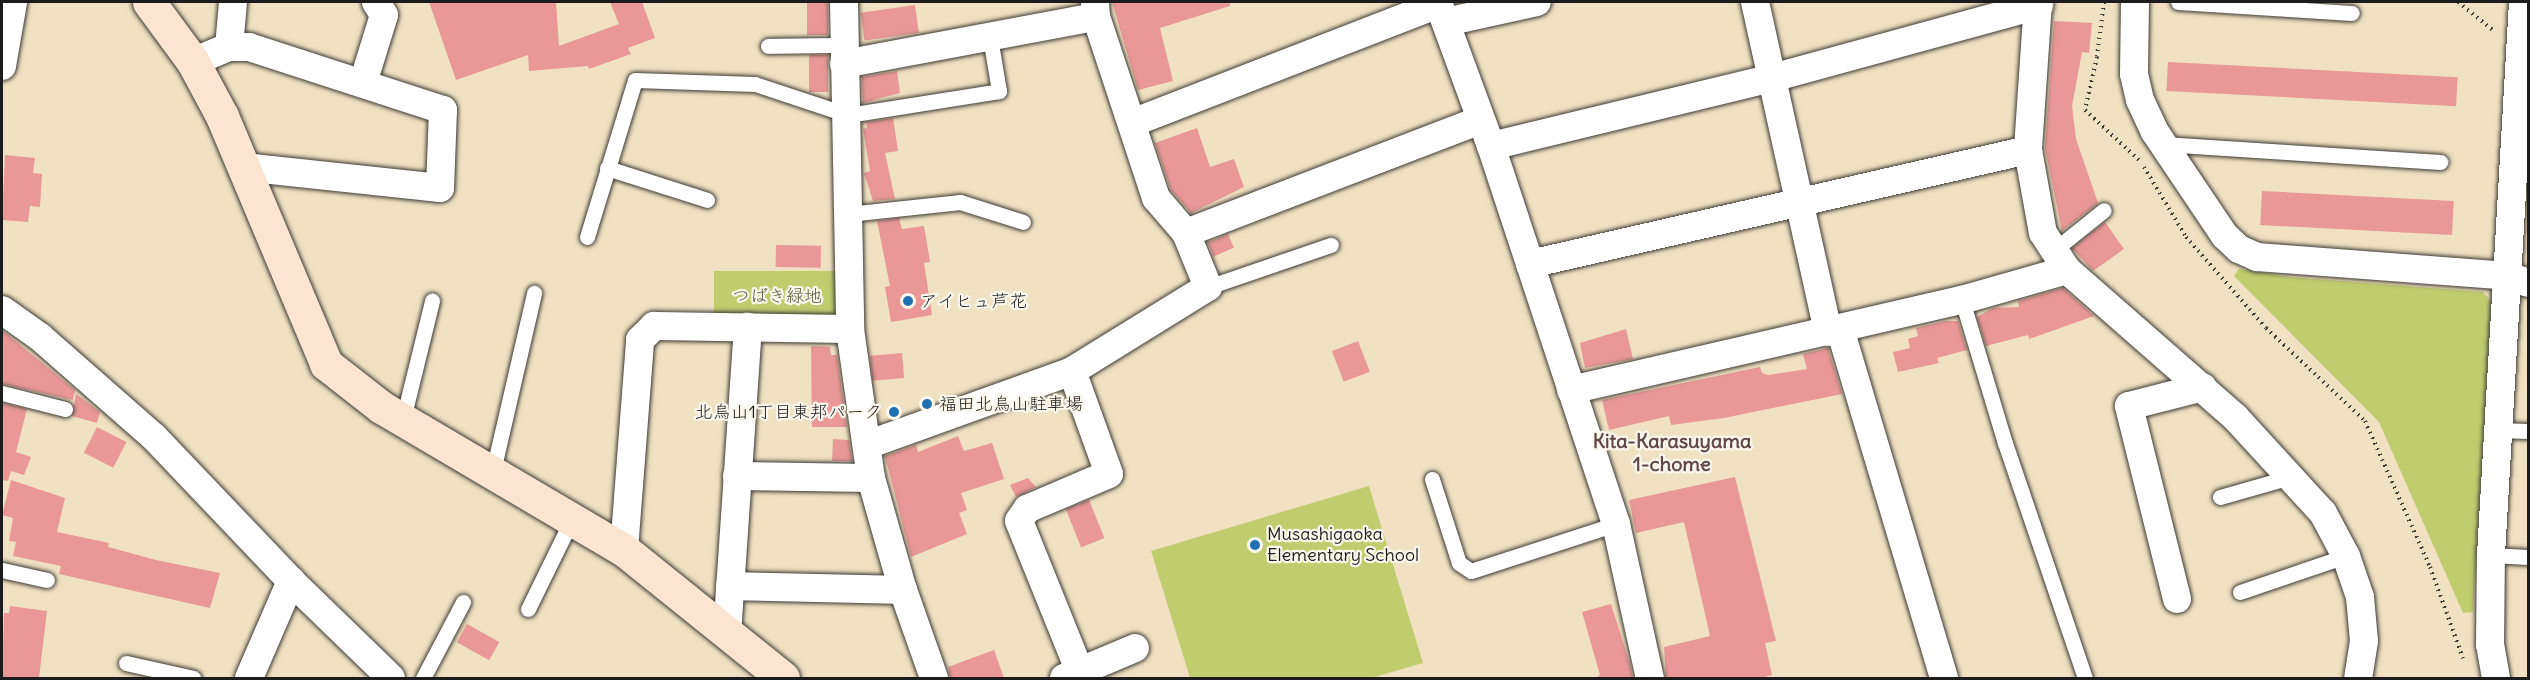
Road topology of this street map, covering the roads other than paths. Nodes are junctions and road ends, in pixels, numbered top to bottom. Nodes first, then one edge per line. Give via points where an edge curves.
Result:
1 (13, 2) edge
2 (149, 2) edge
3 (233, 2) edge
4 (376, 2) edge
5 (844, 2) edge
6 (1536, 2) edge
7 (1755, 2) edge
8 (2135, 2) edge
9 (2178, 2) edge
10 (2523, 2) edge
11 (2038, 3) edge
12 (1096, 9) edge
13 (1441, 9) edge
14 (2352, 13) dead end
15 (990, 37) junction
16 (768, 46) dead end
17 (229, 47) junction
18 (844, 55) junction
19 (193, 62) junction
20 (2, 66) edge
21 (1772, 78) junction
22 (363, 83) junction
23 (848, 115) junction
24 (1132, 123) junction
25 (1486, 133) junction
26 (2163, 144) junction
27 (2028, 150) junction
28 (2440, 162) dead end
29 (243, 167) junction
30 (607, 168) junction
31 (707, 200) dead end
32 (1800, 204) junction
33 (2104, 210) dead end
34 (848, 214) junction
35 (1023, 222) dead end
36 (1186, 233) junction
37 (588, 237) dead end
38 (1331, 245) dead end
39 (2060, 260) junction
40 (1530, 264) junction
41 (2518, 280) edge
42 (1208, 287) junction
43 (534, 293) dead end
44 (1962, 300) junction
45 (432, 301) dead end
46 (2, 310) edge
47 (748, 327) junction
48 (850, 329) junction
49 (1834, 331) junction
50 (1072, 371) junction
51 (2203, 387) junction
52 (1571, 390) junction
53 (2, 393) edge
54 (65, 409) dead end
55 (403, 419) junction
56 (2499, 430) junction
57 (2529, 431) edge
58 (867, 445) junction
59 (493, 471) junction
60 (738, 476) junction
61 (2290, 477) junction
62 (872, 478) junction
63 (1432, 479) dead end
64 (2220, 497) dead end
65 (573, 517) junction
66 (1616, 524) junction
67 (624, 550) junction
68 (2492, 555) junction
69 (2346, 556) junction
70 (2529, 557) edge
71 (2, 570) edge
72 (47, 580) dead end
73 (291, 581) junction
74 (730, 586) junction
75 (903, 590) junction
76 (2240, 592) dead end
77 (2177, 599) dead end
78 (463, 602) dead end
79 (528, 609) dead end
80 (727, 634) junction
81 (1135, 648) dead end
82 (126, 663) dead end
83 (1072, 675) edge
84 (193, 678) edge
85 (249, 678) edge
86 (391, 678) edge
87 (423, 678) edge
88 (783, 678) edge
89 (934, 678) edge
90 (1650, 678) edge
91 (1944, 678) edge
92 (2085, 678) edge
93 (2358, 678) edge
94 (2496, 678) edge

1 - 20 street
2 - 19 street
3 - 17 street
4 - 22 street via 384,15
5 - 18 street
6 - 13 street
7 - 21 street
8 - 26 street via 2134,74 2139,100
9 - 14 lane
10 - 41 street
11 - 21 street
11 - 27 street
12 - 15 street
12 - 24 street
13 - 24 street
13 - 25 street
15 - 18 street
15 - 23 lane via 999,91
16 - 18 lane
17 - 19 street
17 - 22 street via 249,47
18 - 23 street
19 - 29 street
21 - 25 street
21 - 32 street
22 - 29 street via 443,110 440,188
23 - 30 lane via 755,84 635,80
23 - 34 street
24 - 36 street via 1156,198
25 - 36 street
25 - 40 street
26 - 28 lane
26 - 41 street via 2225,236 2239,249 2257,257
27 - 32 street
27 - 39 street via 2034,200
29 - 55 street via 326,364
30 - 31 lane
30 - 37 lane
32 - 40 street
32 - 49 street
33 - 39 lane
34 - 35 lane via 960,202
34 - 48 street
36 - 42 street
38 - 42 lane
39 - 44 street
39 - 51 street
40 - 52 street
41 - 56 street
42 - 50 street
43 - 59 lane
44 - 49 street
44 - 92 lane via 2005,443
45 - 55 lane
46 - 73 street via 40,337 154,437
47 - 48 street
47 - 60 street
47 - 67 street via 654,326 639,340
48 - 58 street
49 - 52 street
49 - 91 street
50 - 58 street
50 - 83 street via 1109,474 1027,509 1019,521
51 - 61 street
51 - 77 street via 2129,406
52 - 66 street
53 - 54 lane
55 - 59 street
56 - 57 lane
56 - 68 street
58 - 62 street
59 - 65 street
60 - 62 street
60 - 74 street
61 - 64 lane
61 - 69 street via 2323,513
62 - 75 street
63 - 66 lane via 1459,563 1471,571
65 - 67 street
65 - 79 lane
66 - 90 street
67 - 80 street
68 - 70 lane
68 - 94 street via 2490,645
69 - 76 lane
69 - 93 street via 2360,597 2364,641
71 - 72 lane
73 - 85 street
73 - 86 street
74 - 75 street
74 - 80 street
75 - 89 street
78 - 87 lane
80 - 88 street
81 - 83 street
82 - 84 lane

